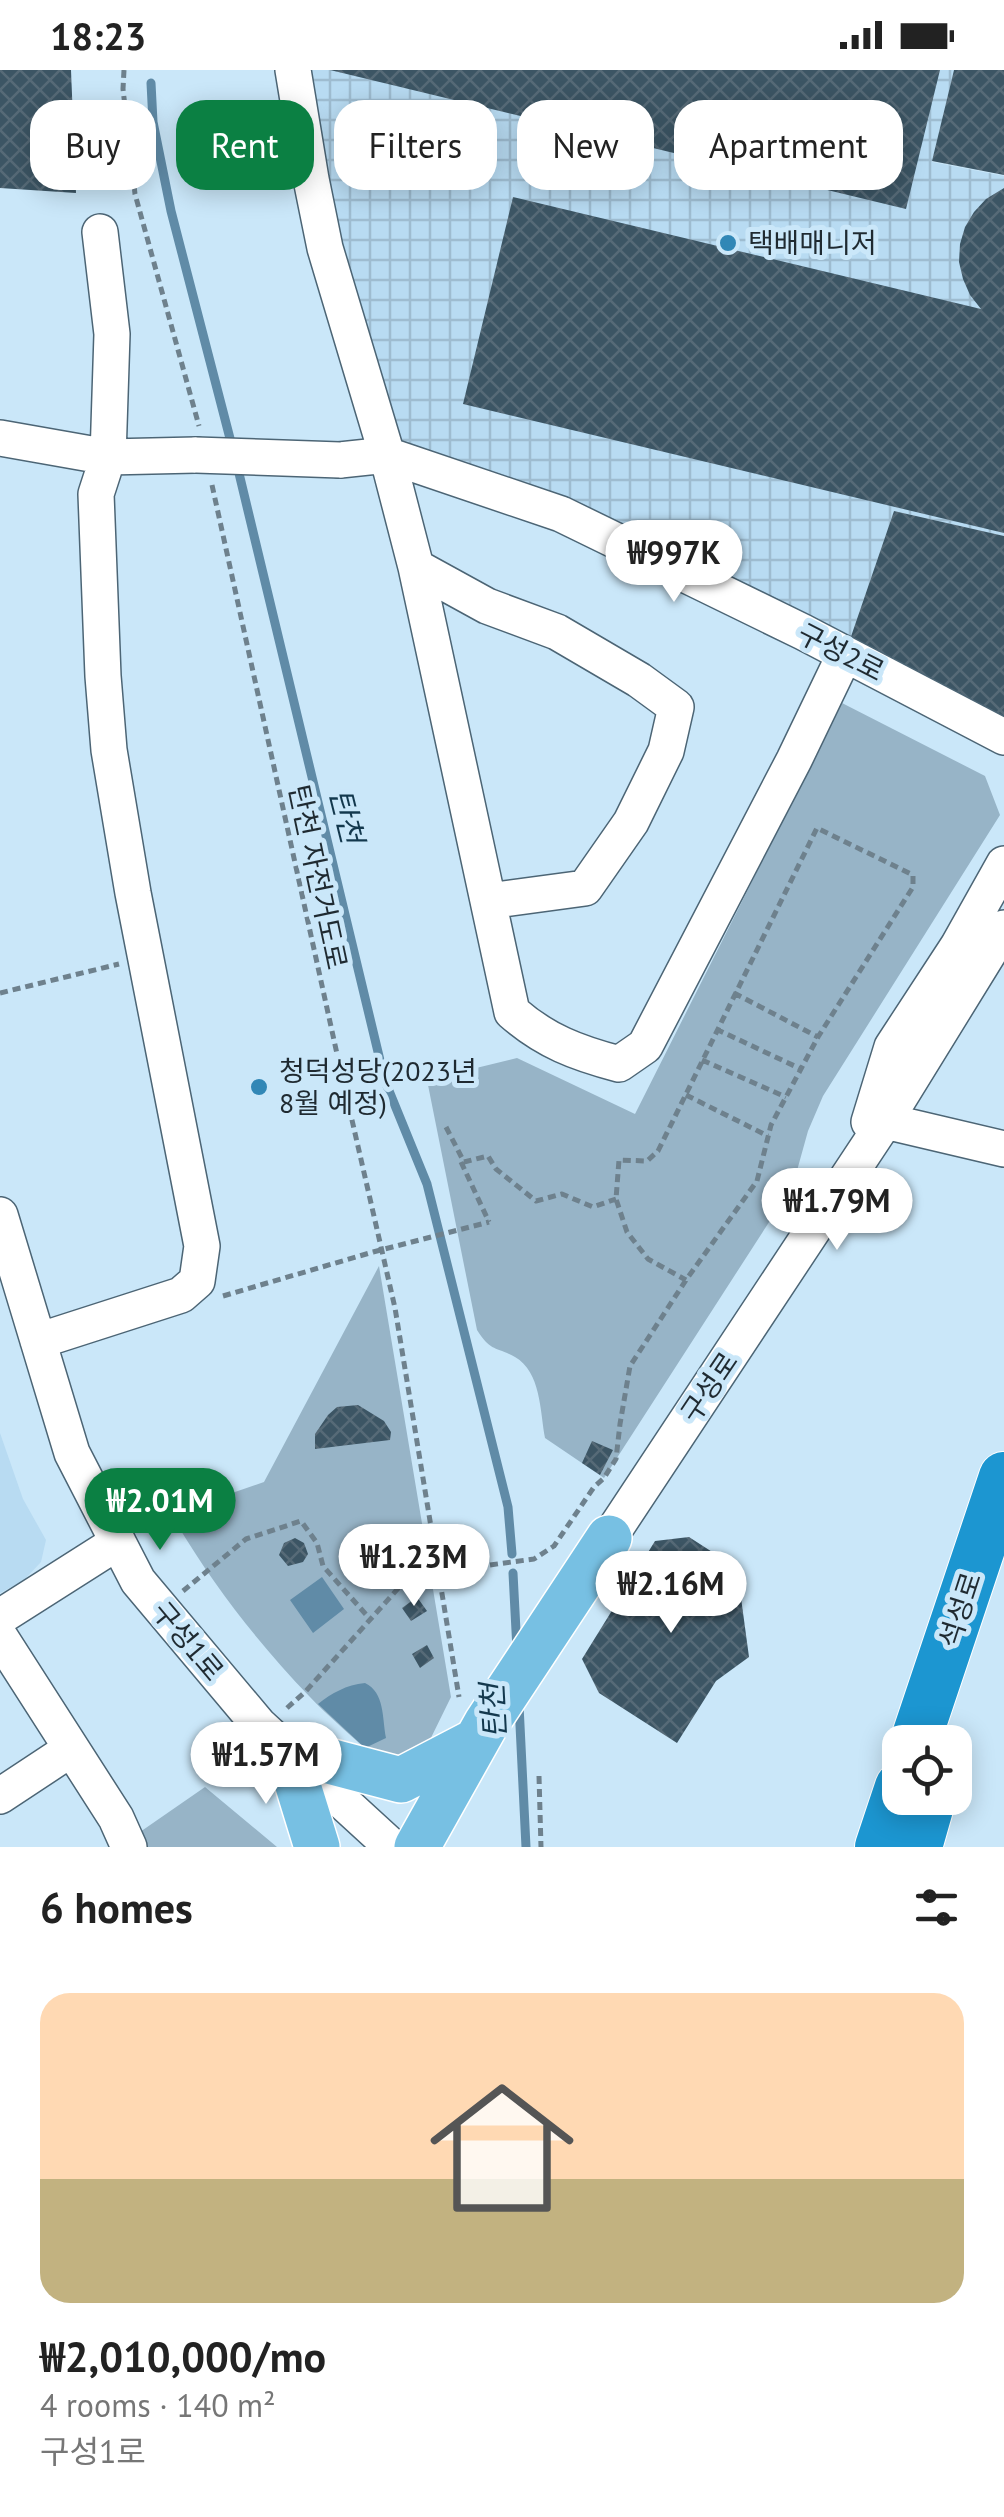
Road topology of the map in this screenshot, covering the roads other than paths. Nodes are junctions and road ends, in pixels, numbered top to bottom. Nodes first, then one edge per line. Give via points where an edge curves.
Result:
1 (293, 70) edge
2 (100, 232) dead end
3 (0, 438) edge
4 (388, 456) junction
5 (108, 457) junction
6 (416, 566) junction
7 (846, 654) junction
8 (1004, 737) edge
9 (1004, 864) edge
10 (488, 901) junction
11 (1004, 928) edge
12 (885, 1121) junction
13 (1004, 1149) edge
14 (856, 1164) junction
15 (0, 1215) edge
16 (38, 1341) junction
17 (1004, 1477) edge
18 (609, 1538) joint
19 (1004, 1540) edge
20 (118, 1542) junction
21 (0, 1617) edge
22 (0, 1637) edge
23 (474, 1721) junction
24 (921, 1725) edge
25 (952, 1725) edge
26 (275, 1740) junction
27 (71, 1749) junction
28 (0, 1796) edge
29 (891, 1815) edge
30 (926, 1815) edge
31 (130, 1847) edge
32 (318, 1847) edge
33 (392, 1847) edge
34 (417, 1847) edge
35 (880, 1847) edge
36 (917, 1847) edge

1 - 4 street via 325,248
2 - 5 street via 112,334
3 - 5 street
4 - 5 street, 구성2로, bridge
4 - 6 street
4 - 7 street, 구성2로 via 561,514
5 - 16 street via 96,494 109,750 202,1246 197,1281 182,1295
6 - 10 street
6 - 10 street via 487,606 556,632 676,707 666,750 631,822 585,888
7 - 8 street, 구성2로
7 - 10 street via 645,1046 619,1064 580,1054 533,1031 512,1012
9 - 14 street via 892,1047
11 - 12 street, 구성로
12 - 13 street
12 - 14 street, 구성로
14 - 18 street, 구성로
15 - 16 street, 구성1로
16 - 20 street, 구성1로 via 72,1452
17 - 24 highway, 석성로
18 - 23 main road, 구성로
19 - 25 highway, 석성로
20 - 21 street
20 - 26 street, 구성1로 via 138,1581
22 - 27 street
23 - 26 main road via 401,1780
23 - 34 main road, 구성로
26 - 32 main road
26 - 33 street, 구성1로
27 - 28 street
27 - 31 street
29 - 35 highway
30 - 36 highway

